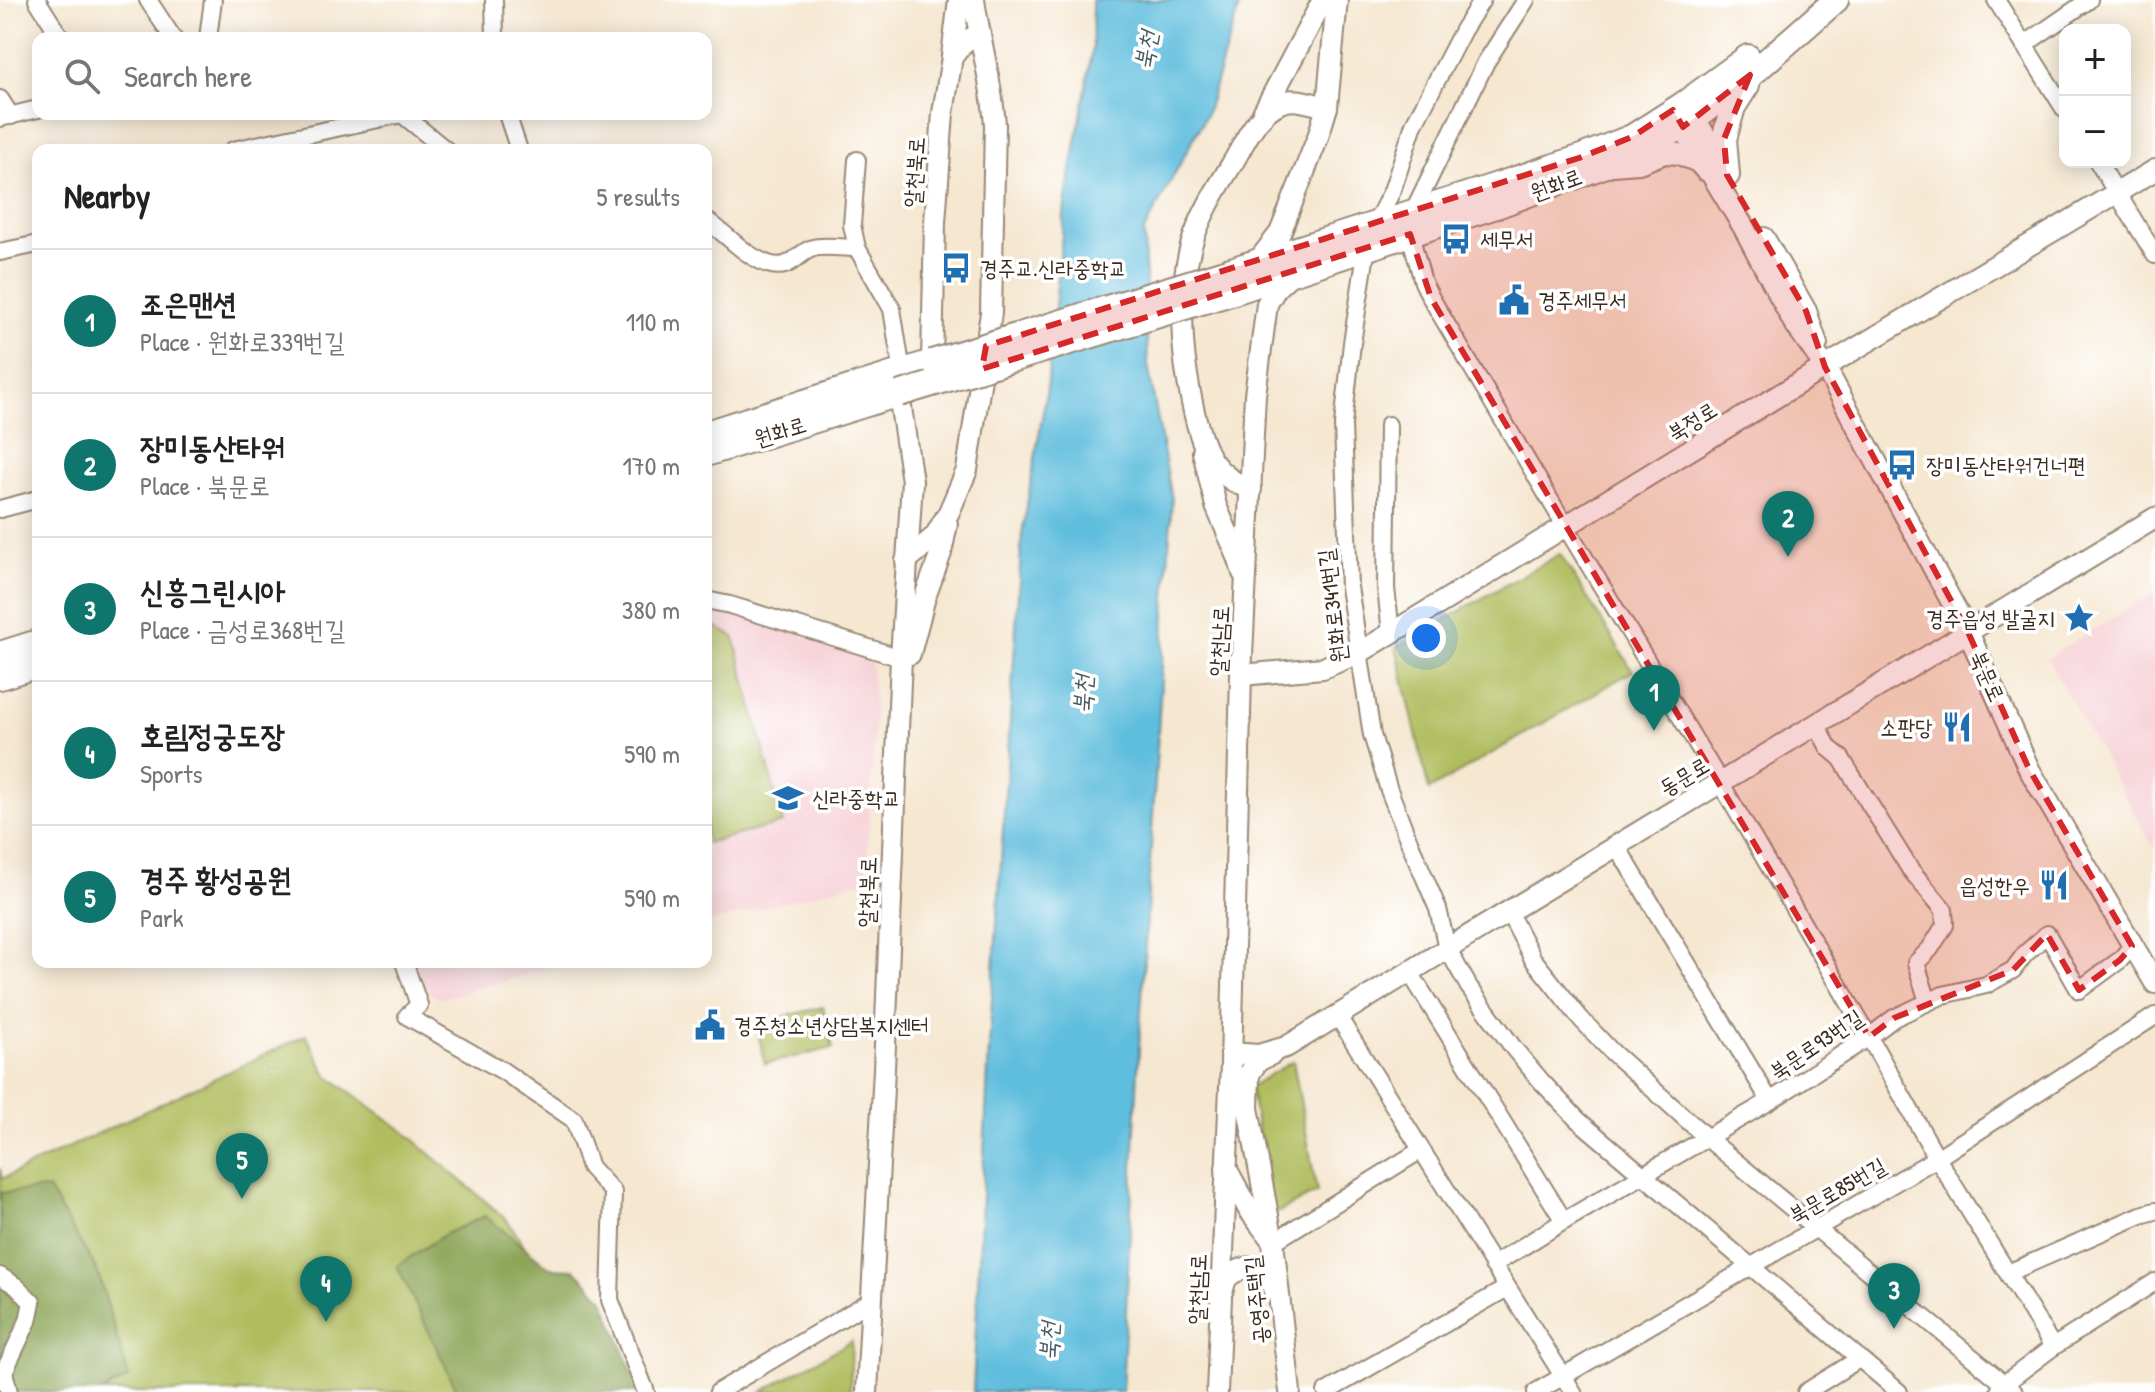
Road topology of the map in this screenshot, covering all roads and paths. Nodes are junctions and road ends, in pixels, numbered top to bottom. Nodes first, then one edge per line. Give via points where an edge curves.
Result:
1 (37, 0) edge
2 (148, 0) edge
3 (213, 0) edge
4 (494, 0) edge
5 (959, 0) edge
6 (974, 0) edge
7 (1323, 0) edge
8 (1337, 0) edge
9 (1482, 0) edge
10 (1526, 0) edge
11 (1813, 0) edge
12 (1836, 0) edge
13 (1996, 0) edge
14 (2089, 0) edge
15 (57, 32) edge
16 (169, 32) edge
17 (209, 32) edge
18 (495, 32) edge
19 (979, 35) junction
20 (2024, 45) junction
21 (952, 57) junction
22 (1750, 75) junction
23 (949, 80) junction
24 (989, 81) junction
25 (0, 99) edge
26 (2059, 100) edge
27 (1327, 107) junction
28 (32, 110) edge
29 (1684, 114) junction
30 (1262, 116) junction
31 (5, 117) edge
32 (374, 120) edge
33 (409, 120) edge
34 (509, 120) edge
35 (261, 144) edge
36 (439, 144) edge
37 (517, 144) edge
38 (857, 160) dead end
39 (1604, 166) junction
40 (2102, 168) edge
41 (2155, 170) edge
42 (1721, 176) junction
43 (2118, 192) junction
44 (1412, 223) junction
45 (712, 225) edge
46 (1371, 236) junction
47 (1289, 241) junction
48 (32, 245) edge
49 (857, 248) junction
50 (0, 252) edge
51 (2155, 255) edge
52 (1247, 288) junction
53 (932, 362) junction
54 (1825, 367) junction
55 (900, 383) junction
56 (852, 398) junction
57 (1388, 425) dead end
58 (712, 432) edge
59 (1200, 436) junction
60 (712, 452) edge
61 (1251, 489) junction
62 (911, 490) junction
63 (32, 501) edge
64 (0, 509) edge
65 (949, 512) junction
66 (2155, 518) edge
67 (1566, 527) junction
68 (906, 561) junction
69 (1246, 584) junction
70 (712, 601) edge
71 (1968, 632) junction
72 (1391, 633) junction
73 (32, 645) edge
74 (1359, 653) junction
75 (901, 658) junction
76 (3, 661) edge
77 (32, 664) edge
78 (1241, 675) junction
79 (899, 701) junction
80 (1816, 724) junction
81 (1720, 782) junction
82 (1616, 845) junction
83 (1508, 911) junction
84 (2132, 946) junction
85 (1447, 948) junction
86 (406, 968) edge
87 (1409, 971) junction
88 (2155, 983) edge
89 (1928, 1002) junction
90 (1337, 1015) junction
91 (2155, 1016) edge
92 (1869, 1037) junction
93 (1286, 1047) junction
94 (1231, 1053) junction
95 (1770, 1101) junction
96 (1707, 1138) junction
97 (1421, 1150) junction
98 (1937, 1158) junction
99 (1226, 1168) junction
100 (1644, 1175) junction
101 (2155, 1211) edge
102 (1564, 1221) junction
103 (1816, 1229) junction
104 (1273, 1242) junction
105 (1493, 1265) junction
106 (1750, 1266) junction
107 (2008, 1273) junction
108 (0, 1276) edge
109 (2155, 1282) edge
110 (1507, 1288) junction
111 (872, 1300) junction
112 (1221, 1300) junction
113 (1283, 1326) junction
114 (2053, 1347) junction
115 (1859, 1359) junction
116 (1563, 1376) junction
117 (2005, 1389) edge
118 (9, 1392) edge
119 (646, 1392) edge
120 (718, 1392) edge
121 (867, 1392) edge
122 (1217, 1392) edge
123 (1290, 1392) edge
124 (1326, 1392) edge
125 (1536, 1392) edge
126 (1573, 1392) edge
127 (1806, 1392) edge
128 (1899, 1392) edge

1 - 15 street
2 - 16 street
3 - 17 street
4 - 18 street
5 - 21 street, 알천북로
6 - 19 street
7 - 30 street
8 - 27 street
9 - 46 street, 원화로341번길 via 1414,124
10 - 44 street via 1486,62
11 - 29 main road, 원화로
12 - 22 main road, 원화로
13 - 20 street
14 - 20 street
19 - 21 street via 965,41
19 - 24 street
20 - 26 street
21 - 23 street, 알천북로
22 - 29 main road, 원화로
22 - 42 main road via 1733,107
23 - 24 street via 972,73
23 - 53 street, 알천북로 via 935,222
24 - 65 street via 995,125 991,313 967,470
25 - 31 street
27 - 30 street via 1291,99
27 - 47 street
28 - 31 street
29 - 39 main road, 원화로
29 - 42 street, 북문로
29 - 44 main road, 원화로
30 - 59 street via 1208,206 1184,276 1184,357
32 - 35 street
33 - 36 street
34 - 37 street
38 - 49 street via 852,225
39 - 42 street via 1679,154
39 - 44 main road, 원화로 via 1502,204
40 - 43 street
41 - 43 street, 북정로
42 - 54 street, 북문로 via 1806,311
43 - 51 street
43 - 54 street, 북정로
44 - 46 main road, 원화로
44 - 67 street via 1431,298
45 - 49 street via 744,252 778,266 812,248
46 - 47 main road, 원화로
46 - 52 main road, 원화로
46 - 74 street, 원화로341번길 via 1343,425 1349,587
47 - 52 main road, 원화로 via 1258,261
48 - 50 street
49 - 55 street via 892,309
52 - 53 main road, bridge
52 - 55 main road, bridge
52 - 61 street, 알천남로 via 1255,395
53 - 55 main road
54 - 67 street, 북정로
54 - 71 street, 북문로
55 - 56 main road
55 - 62 street, 알천북로
56 - 58 main road, 원화로
56 - 60 main road, 원화로
57 - 72 street via 1386,588
59 - 61 street via 1219,470
59 - 69 street via 1210,489
61 - 69 street, 알천남로
62 - 65 street via 921,510
62 - 68 street, 알천북로
63 - 64 street
65 - 68 street via 935,536
65 - 79 street
66 - 71 street, 동문로
67 - 72 street, 북정로
67 - 81 street
68 - 75 street, 알천북로
69 - 78 street, 알천남로
70 - 75 street
71 - 80 street, 동문로
71 - 84 street, 북문로 via 2029,769
72 - 74 street, 북정로
73 - 76 main road
74 - 78 street, 북정로 via 1323,668
74 - 85 street, 원화로341번길 via 1372,735 1438,909
75 - 79 street, 알천북로
76 - 77 main road
78 - 94 street, 알천남로
79 - 111 street, 알천북로
80 - 81 street, 동문로
80 - 89 street via 1910,869 1944,910 1945,925 1916,963
81 - 82 street, 동문로
81 - 92 street
82 - 83 street, 동문로
82 - 95 street
83 - 85 street, 동문로
83 - 96 street via 1533,959 1580,1018
84 - 88 street, 북문로
84 - 89 street, 북문로93번길 via 2079,990 2047,934 2000,978
85 - 87 street, 동문로
85 - 100 street, 원화로341번길 via 1469,987 1542,1082
86 - 119 street via 419,1005 407,1016 503,1071 574,1120 590,1167 613,1192 610,1300
87 - 90 street, 동문로
87 - 102 street
89 - 92 street, 북문로93번길
90 - 93 street, 동문로
90 - 97 street
91 - 98 street, 북문로85번길
92 - 95 street, 북문로93번길
92 - 98 street
93 - 94 street, 동문로 via 1258,1055
93 - 104 street via 1258,1061 1249,1074 1248,1108
94 - 99 street, 알천남로
95 - 96 street, 북문로93번길
96 - 100 street, 북문로93번길
96 - 103 street
97 - 104 street
97 - 105 street
98 - 103 street, 북문로85번길
98 - 107 street
99 - 104 street, 공영주택길
99 - 112 street, 알천남로
100 - 102 street, 북문로93번길
100 - 106 street, 원화로341번길
101 - 107 street
102 - 105 street, 북문로93번길
103 - 106 street, 북문로85번길
103 - 117 street
104 - 113 street, 공영주택길
105 - 110 street
106 - 115 street, 원화로341번길
106 - 116 street, 북문로85번길
107 - 114 street
108 - 118 street via 32,1302 4,1372
109 - 114 street
110 - 116 street
110 - 124 street
111 - 120 street
111 - 121 street, 알천북로
112 - 113 street via 1234,1272 1261,1269 1270,1279
112 - 122 street, 알천남로
113 - 123 street, 공영주택길
114 - 117 street
115 - 127 street
115 - 128 street, 원화로341번길
116 - 125 street, 북문로85번길
116 - 126 street

